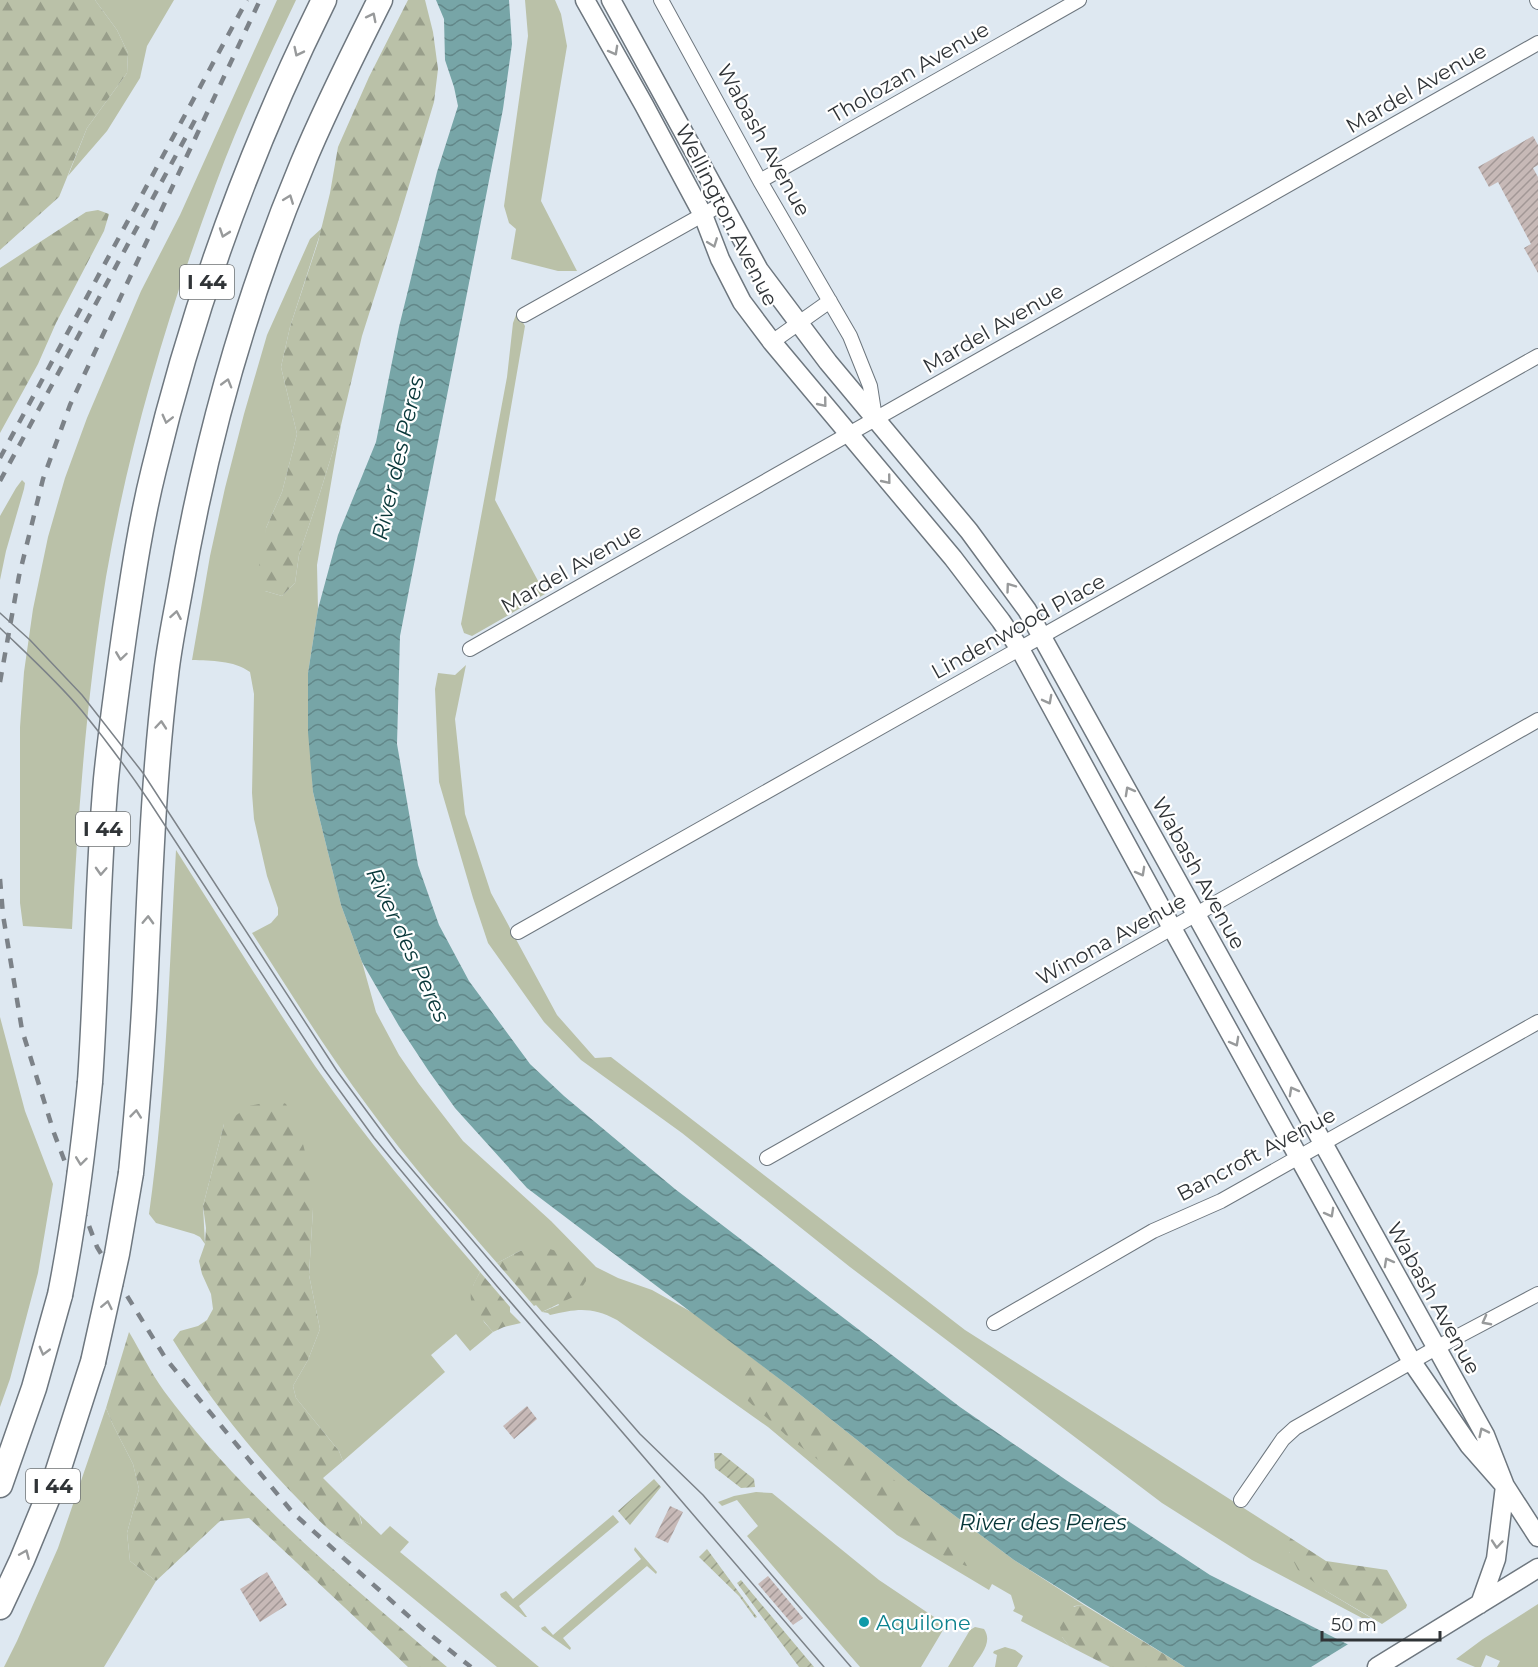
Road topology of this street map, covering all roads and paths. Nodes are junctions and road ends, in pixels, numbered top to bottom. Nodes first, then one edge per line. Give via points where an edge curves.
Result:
1 (324, 0) edge
2 (380, 0) edge
3 (585, 0) edge
4 (611, 0) edge
5 (661, 0) edge
6 (1079, 0) edge
7 (1538, 43) edge
8 (760, 181) junction
9 (722, 204) junction
10 (702, 215) junction
11 (830, 302) junction
12 (524, 315) dead end
13 (798, 324) junction
14 (772, 342) junction
15 (1538, 356) edge
16 (875, 419) junction
17 (849, 435) junction
18 (1041, 637) junction
19 (1020, 649) junction
20 (470, 650) dead end
21 (1538, 720) edge
22 (1197, 915) junction
23 (1172, 928) junction
24 (518, 932) dead end
25 (1538, 1022) edge
26 (1323, 1144) junction
27 (1299, 1157) junction
28 (767, 1158) dead end
29 (1538, 1294) edge
30 (994, 1323) dead end
31 (1437, 1348) junction
32 (1412, 1362) junction
33 (0, 1485) edge
34 (1505, 1486) junction
35 (1241, 1500) dead end
36 (1538, 1537) edge
37 (1538, 1568) edge
38 (1480, 1604) junction
39 (0, 1607) edge
40 (1377, 1667) edge

1 -> 33 highway, I 44, bridge via 260,140 228,222 200,302 154,470 136,554 114,702 106,781 90,1082 74,1221 60,1295 34,1388
39 -> 2 highway, I 44, bridge via 55,1480 93,1362 117,1254 131,1173 140,1079 166,672 204,469 252,301 302,165
3 -> 10 main road, Wellington Avenue
4 - 9 main road, Wellington Avenue
5 - 8 street, Wabash Avenue
6 - 8 street, Tholozan Avenue
7 - 16 street, Mardel Avenue
8 - 11 street, Wabash Avenue
9 - 10 street
9 - 13 main road, Wellington Avenue via 759,270
10 - 12 street
10 -> 14 main road, Wellington Avenue via 742,302
11 - 13 street
11 - 16 street, Wabash Avenue via 850,336 870,386
13 - 14 street
13 - 16 main road, Wellington Avenue
14 -> 17 main road, Wellington Avenue
15 - 18 street, Lindenwood Place
16 - 17 street, Mardel Avenue
18 -> 16 main road, Wabash Avenue via 1027,610 969,531
17 -> 19 main road, Wabash Avenue via 959,566
17 - 20 street, Mardel Avenue
18 - 19 street, Lindenwood Place
22 -> 18 main road, Wabash Avenue
19 -> 23 main road, Wabash Avenue
19 - 24 street, Lindenwood Place
21 - 22 street, Winona Avenue
22 - 23 street, Winona Avenue
26 -> 22 main road, Wabash Avenue
23 -> 27 main road, Wabash Avenue
23 - 28 street, Winona Avenue
25 - 26 street, Bancroft Avenue
26 - 27 street, Bancroft Avenue
31 -> 26 main road, Wabash Avenue
27 - 30 street, Bancroft Avenue via 1221,1201 1153,1231
27 -> 32 main road, Wabash Avenue
29 -> 31 street
31 - 32 street
34 -> 31 main road, Wabash Avenue via 1485,1435
32 - 34 main road, Wabash Avenue via 1469,1445
32 - 35 street via 1288,1433
34 - 36 main road, Wabash Avenue
34 -> 38 main road via 1496,1559
37 - 38 main road
38 - 40 main road

